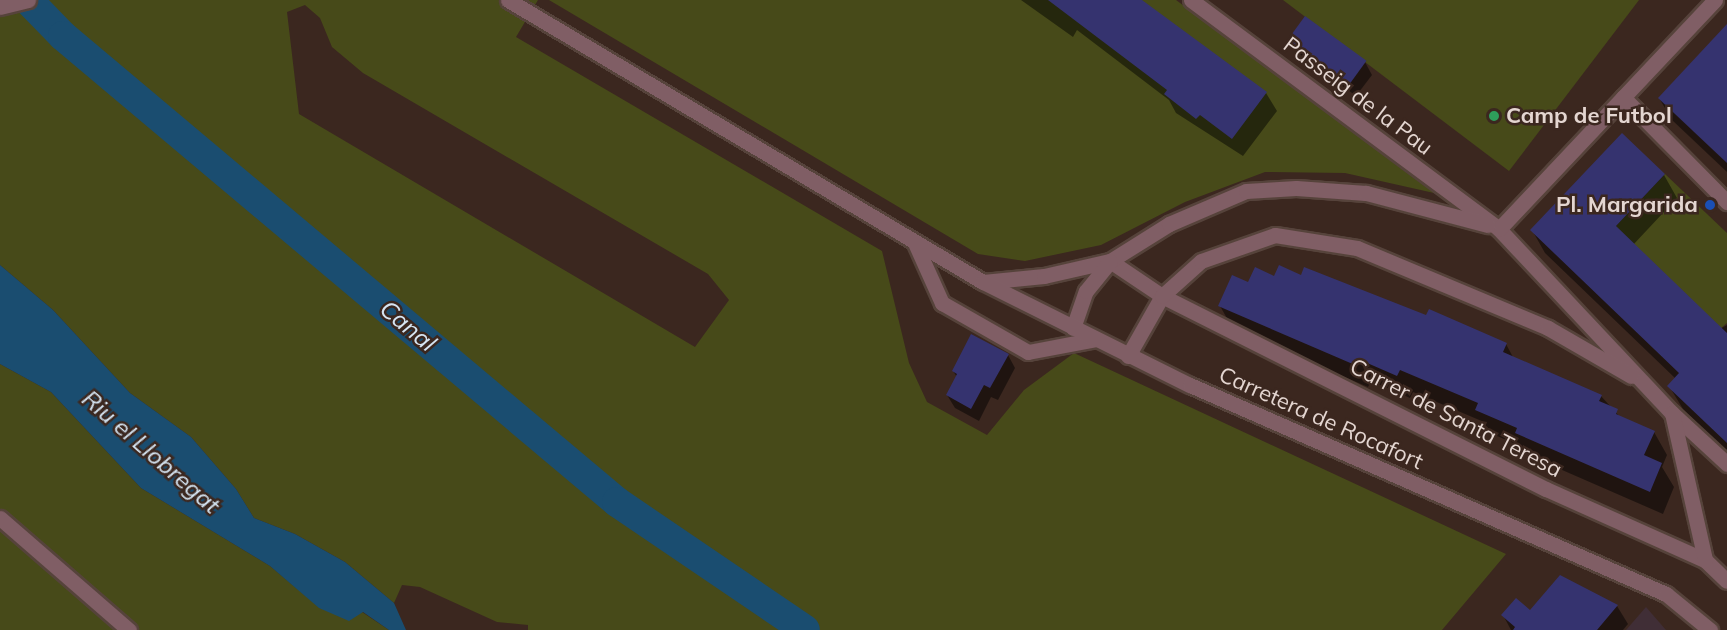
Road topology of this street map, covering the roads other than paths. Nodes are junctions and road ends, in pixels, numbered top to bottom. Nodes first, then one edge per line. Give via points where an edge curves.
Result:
1 (28, 0) edge
2 (1191, 0) edge
3 (1715, 0) edge
4 (512, 1) edge
5 (0, 7) edge
6 (1623, 97) junction
7 (1727, 202) edge
8 (1498, 229) junction
9 (915, 243) junction
10 (1110, 261) junction
11 (983, 282) junction
12 (1162, 296) junction
13 (1074, 328) junction
14 (1096, 339) junction
15 (1128, 356) junction
16 (1647, 385) junction
17 (1672, 413) junction
18 (1727, 464) edge
19 (0, 518) edge
20 (1705, 560) junction
21 (1727, 581) edge
22 (129, 630) edge
23 (1710, 630) edge

1 - 5 street
2 - 8 street, Passeig de la Pau
3 - 6 street
4 - 9 street, Carretera de Rocafort
6 - 7 street
6 - 8 street
8 - 10 street via 1366,193 1296,188 1246,191 1169,224
8 - 16 street, Passeig de la Pau
9 - 11 street, Carretera de Rocafort
9 - 14 street via 942,303 1028,352
10 - 11 street via 1044,276
10 - 12 street, Carrer de Santa Teresa
10 - 13 street via 1086,291
11 - 13 street, Carretera de Rocafort
12 - 15 street
12 - 16 street via 1202,261 1275,235 1357,248 1548,328
12 - 20 street, Carrer de Santa Teresa via 1546,489
13 - 14 street, Carretera de Rocafort
14 - 15 street, Carretera de Rocafort
15 - 23 street, Carretera de Rocafort via 1666,594
16 - 17 street, Passeig de la Pau
17 - 18 street, Passeig de la Pau
17 - 20 street
19 - 22 street
20 - 21 street, Carrer de Santa Teresa

